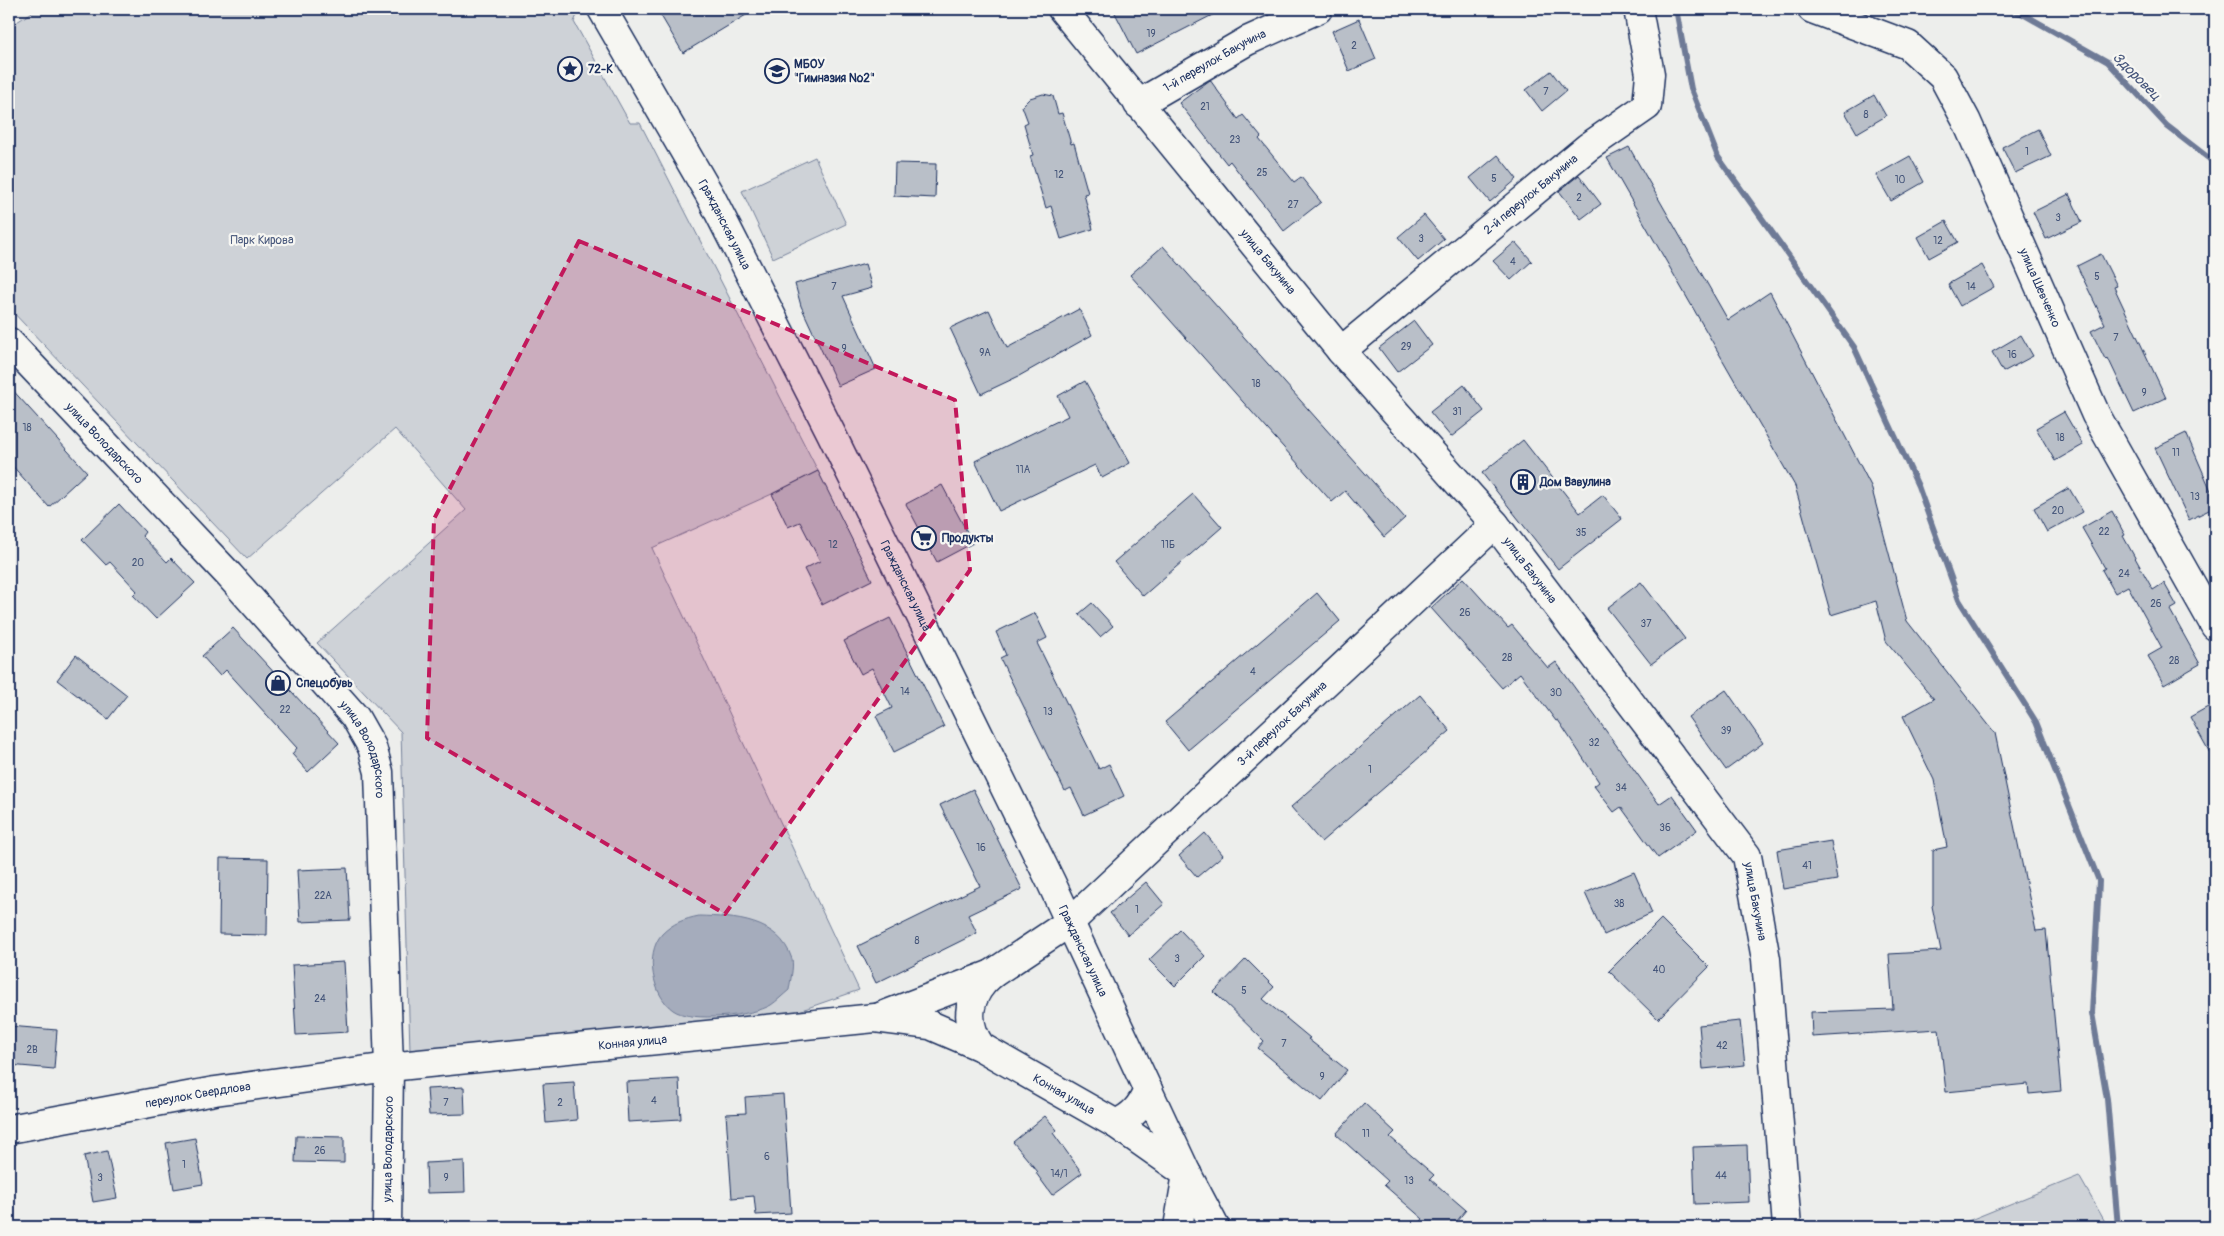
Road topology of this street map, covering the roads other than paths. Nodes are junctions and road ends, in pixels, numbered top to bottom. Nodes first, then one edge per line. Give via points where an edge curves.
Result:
1 (602, 9) edge
2 (1062, 9) edge
3 (1318, 9) edge
4 (1638, 9) edge
5 (1812, 9) edge
6 (1138, 104) junction
7 (9, 342) edge
8 (1341, 351) junction
9 (1495, 524) junction
10 (2215, 626) edge
11 (1070, 922) junction
12 (992, 974) junction
13 (876, 1018) junction
14 (982, 1047) junction
15 (389, 1067) junction
16 (1148, 1090) junction
17 (1116, 1124) junction
18 (9, 1130) edge
19 (1188, 1174) junction
20 (387, 1227) edge
21 (1178, 1227) edge
22 (1215, 1227) edge
23 (1787, 1227) edge

1 - 11 street, Гражданская улица via 720,214
2 - 6 street, улица Бакунина
3 - 6 street, 1-й переулок Бакунина via 1247,41
4 - 8 street, 2-й переулок Бакунина via 1650,74 1647,106 1588,147
5 - 10 street, улица Шевченко via 1908,45 1942,77 1966,120 2096,415
6 - 8 street, улица Бакунина
7 - 15 street, улица Володарского via 229,575 365,731 379,772
8 - 9 street, улица Бакунина
9 - 11 street, 3-й переулок Бакунина
9 - 23 street, улица Бакунина via 1747,856 1766,960
11 - 12 street, Конная улица
11 - 16 street, Гражданская улица
12 - 13 street, Конная улица
12 - 14 street via 979,986 971,1002 971,1026
13 - 14 street, Конная улица via 930,1025
13 - 15 street, Конная улица
14 - 17 street, Конная улица
15 - 18 street, переулок Свердлова via 215,1091
15 - 20 street, улица Володарского
16 - 17 street via 1136,1111
16 - 19 street, Гражданская улица
17 - 19 street, Конная улица
19 - 21 street
19 - 22 street, Конная улица

